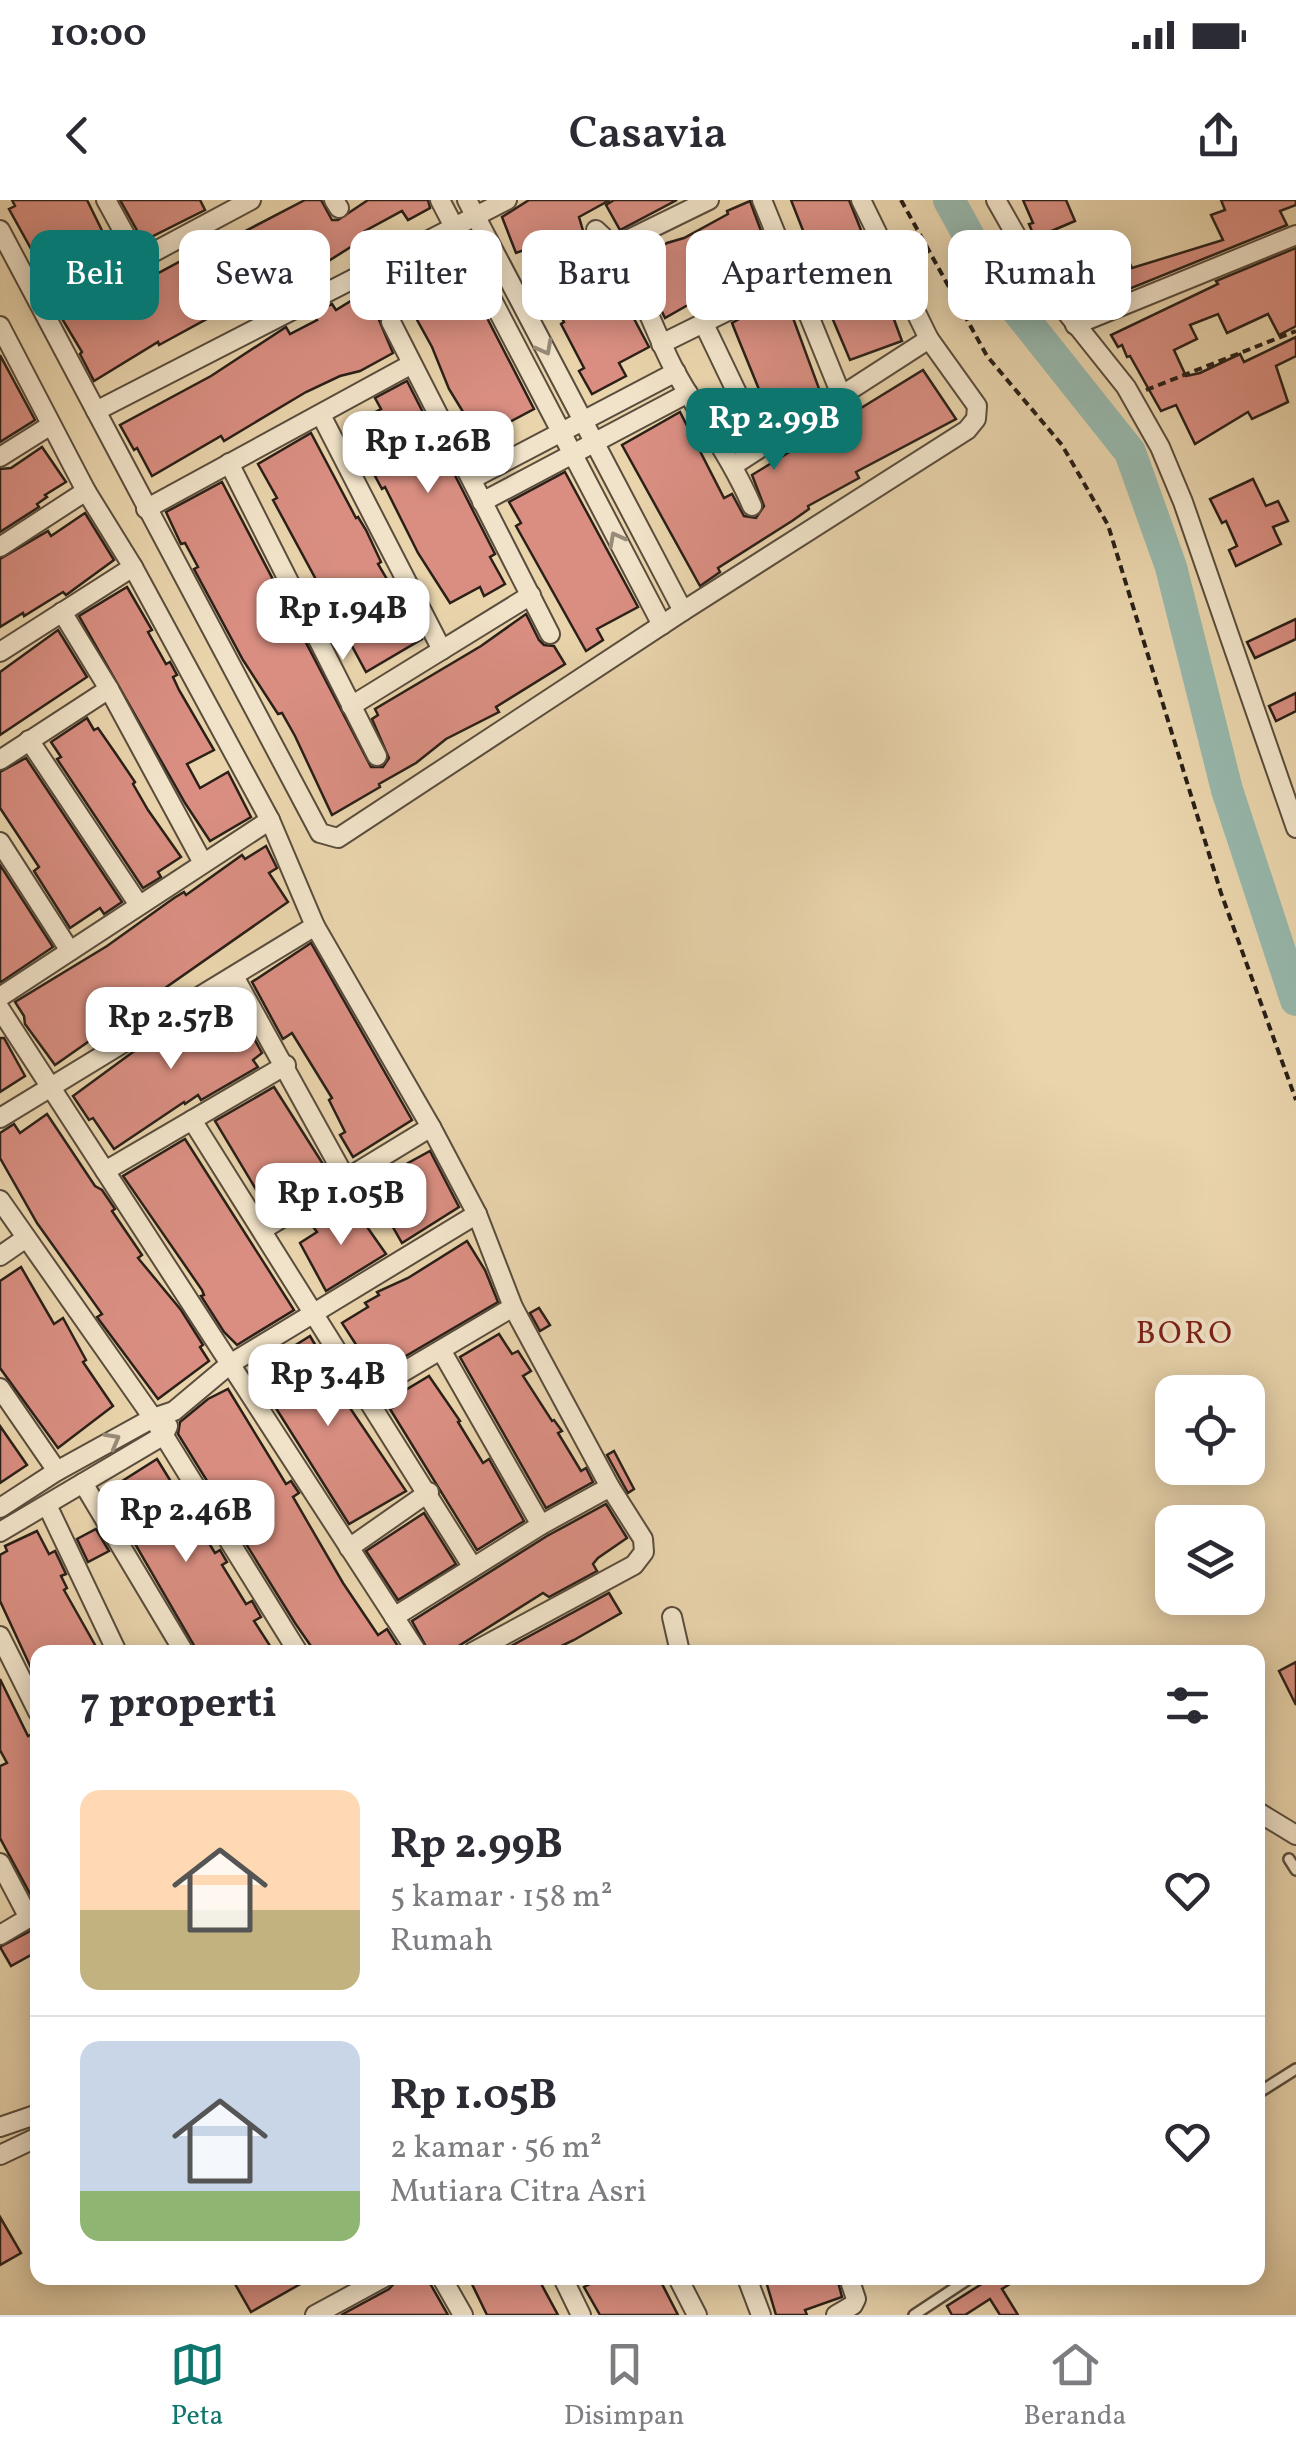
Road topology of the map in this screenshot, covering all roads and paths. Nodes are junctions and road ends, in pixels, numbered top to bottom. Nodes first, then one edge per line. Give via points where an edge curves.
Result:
1 (106, 200) edge
2 (251, 200) edge
3 (440, 200) edge
4 (507, 200) edge
5 (709, 200) edge
6 (762, 200) edge
7 (861, 200) edge
8 (901, 200) edge
9 (996, 200) edge
10 (217, 208) edge
11 (471, 208) edge
12 (454, 228) junction
13 (0, 230) edge
14 (122, 230) edge
15 (648, 230) edge
16 (1296, 235) edge
17 (159, 247) edge
18 (650, 320) edge
19 (712, 320) edge
20 (391, 322) dead end
21 (704, 324) junction
22 (1075, 325) junction
23 (0, 326) edge
24 (1296, 331) edge
25 (928, 339) junction
26 (661, 344) junction
27 (17, 358) junction
28 (410, 365) junction
29 (0, 368) edge
30 (676, 372) junction
31 (688, 393) junction
32 (842, 396) junction
33 (1132, 396) junction
34 (96, 411) junction
35 (321, 415) junction
36 (583, 420) junction
37 (52, 425) junction
38 (562, 432) junction
39 (593, 442) junction
40 (762, 445) junction
41 (572, 454) junction
42 (0, 457) edge
43 (229, 463) junction
44 (734, 465) junction
45 (472, 480) junction
46 (86, 491) junction
47 (482, 502) junction
48 (752, 506) dead end
49 (146, 509) junction
50 (0, 547) edge
51 (132, 566) junction
52 (531, 595) junction
53 (682, 611) junction
54 (62, 612) junction
55 (662, 625) junction
56 (550, 634) dead end
57 (442, 650) junction
58 (0, 652) edge
59 (109, 688) junction
60 (351, 706) junction
61 (30, 740) junction
62 (377, 756) dead end
63 (0, 760) edge
64 (270, 820) junction
65 (1296, 828) edge
66 (0, 842) edge
67 (202, 864) junction
68 (139, 905) junction
69 (315, 926) junction
70 (70, 951) junction
71 (235, 978) junction
72 (0, 997) edge
73 (0, 1009) edge
74 (286, 1065) junction
75 (52, 1089) junction
76 (1296, 1100) edge
77 (0, 1118) edge
78 (192, 1120) junction
79 (431, 1127) junction
80 (105, 1171) junction
81 (346, 1180) junction
82 (0, 1200) edge
83 (477, 1214) junction
84 (262, 1230) junction
85 (26, 1238) junction
86 (0, 1256) edge
87 (512, 1307) junction
88 (314, 1311) junction
89 (441, 1350) junction
90 (230, 1364) junction
91 (0, 1388) edge
92 (366, 1394) junction
93 (174, 1411) junction
94 (152, 1418) junction
95 (164, 1435) junction
96 (58, 1471) junction
97 (83, 1483) junction
98 (610, 1487) junction
99 (429, 1492) junction
100 (47, 1505) junction
101 (0, 1508) edge
102 (542, 1524) junction
103 (0, 1532) edge
104 (348, 1548) junction
105 (472, 1566) junction
106 (394, 1617) junction
107 (672, 1617) dead end
108 (0, 1636) edge
109 (114, 1645) edge
110 (180, 1645) edge
111 (294, 1645) edge
112 (412, 1645) edge
113 (486, 1645) edge
114 (678, 1645) edge
115 (30, 1696) edge
116 (1265, 1816) edge
117 (1296, 1835) edge
118 (1288, 1859) dead end
119 (0, 1863) edge
120 (1296, 1870) edge
121 (30, 1910) edge
122 (30, 1917) edge
123 (0, 1935) edge
124 (1296, 2069) edge
125 (1265, 2089) edge
126 (30, 2117) edge
127 (0, 2127) edge
128 (30, 2142) edge
129 (0, 2156) edge
130 (370, 2285) edge
131 (446, 2285) edge
132 (573, 2285) edge
133 (682, 2285) edge
134 (749, 2285) edge
135 (851, 2285) edge
136 (959, 2285) edge
137 (315, 2315) edge
138 (463, 2315) edge
139 (582, 2315) edge
140 (697, 2315) edge
141 (760, 2315) edge
142 (836, 2315) edge
143 (914, 2315) edge

1 - 14 street
2 - 10 street
3 - 12 street
4 - 11 street
5 - 15 street
6 - 32 street
7 - 25 street
8 - 76 path via 987,356 1062,445 1108,524 1221,893
9 - 22 street via 1043,284
10 - 17 street
11 - 12 street
11 -> 36 street
12 - 34 street
12 - 38 street
13 - 34 street
16 - 22 street
18 - 26 street
19 - 21 street
20 - 28 street
21 - 26 street
21 - 40 street
22 - 33 street
23 - 27 street
24 - 33 path
25 - 32 street
25 - 53 street via 977,406 967,430
26 - 30 street
27 - 29 street
27 - 37 street
28 - 35 street
28 - 45 street
30 - 31 street
30 - 36 street
31 - 39 street
31 - 44 street
32 - 40 street
33 - 65 street via 1183,502
34 - 49 street
35 - 43 street
35 - 57 street
36 - 38 street
36 - 39 street
37 - 42 street
37 - 46 street
38 - 41 street
38 - 45 street
39 - 41 street
39 - 53 street
40 - 44 street
41 - 47 street
55 -> 41 street
43 - 49 street
43 - 60 street
44 - 48 street
45 - 47 street
46 - 50 street
46 - 51 street
47 - 52 street
49 - 55 street via 329,838
51 - 54 street
51 - 64 street
52 - 56 street
52 - 57 street
53 - 55 street
54 - 58 street
54 - 59 street
57 - 60 street
59 - 61 street
59 - 67 street
60 - 62 street
61 - 63 street
61 - 68 street
64 - 67 street
64 - 69 street
66 - 70 street
67 - 68 street
68 - 70 street
69 - 71 street
69 - 79 street
70 - 72 street
71 - 74 street
71 - 75 street
73 - 75 street
74 - 78 street
74 - 81 street
75 - 77 street
75 - 80 street
78 - 80 street
78 - 84 street
79 - 81 street
79 - 83 street
80 - 90 street
81 - 84 street
82 - 85 street
83 - 87 street
83 - 88 street
84 - 88 street
85 - 86 street
85 - 94 street
87 - 89 street
87 - 98 street
88 - 90 street
88 - 92 street
89 - 92 street
89 - 102 street
90 - 93 street
90 - 104 street
91 - 96 street
92 - 99 street
93 - 94 street
93 - 95 street
94 - 95 street
96 -> 94 street
95 - 97 street
95 - 111 street
96 - 101 street
97 - 100 street
97 - 110 street
98 - 102 street
98 - 113 street via 643,1539 639,1560
99 - 104 street
99 - 105 street
100 - 103 street
100 - 109 street
102 - 105 street
104 - 106 street
105 - 106 street
106 - 112 street
107 - 114 street
108 - 115 street
116 - 117 street
118 - 120 lane
119 - 121 street
122 - 123 street
124 - 125 lane
126 - 127 street
128 - 129 street
130 - 137 street
131 - 138 street
132 - 139 street
133 - 140 street
134 - 141 street
135 - 142 street via 853,2305
136 - 143 lane

